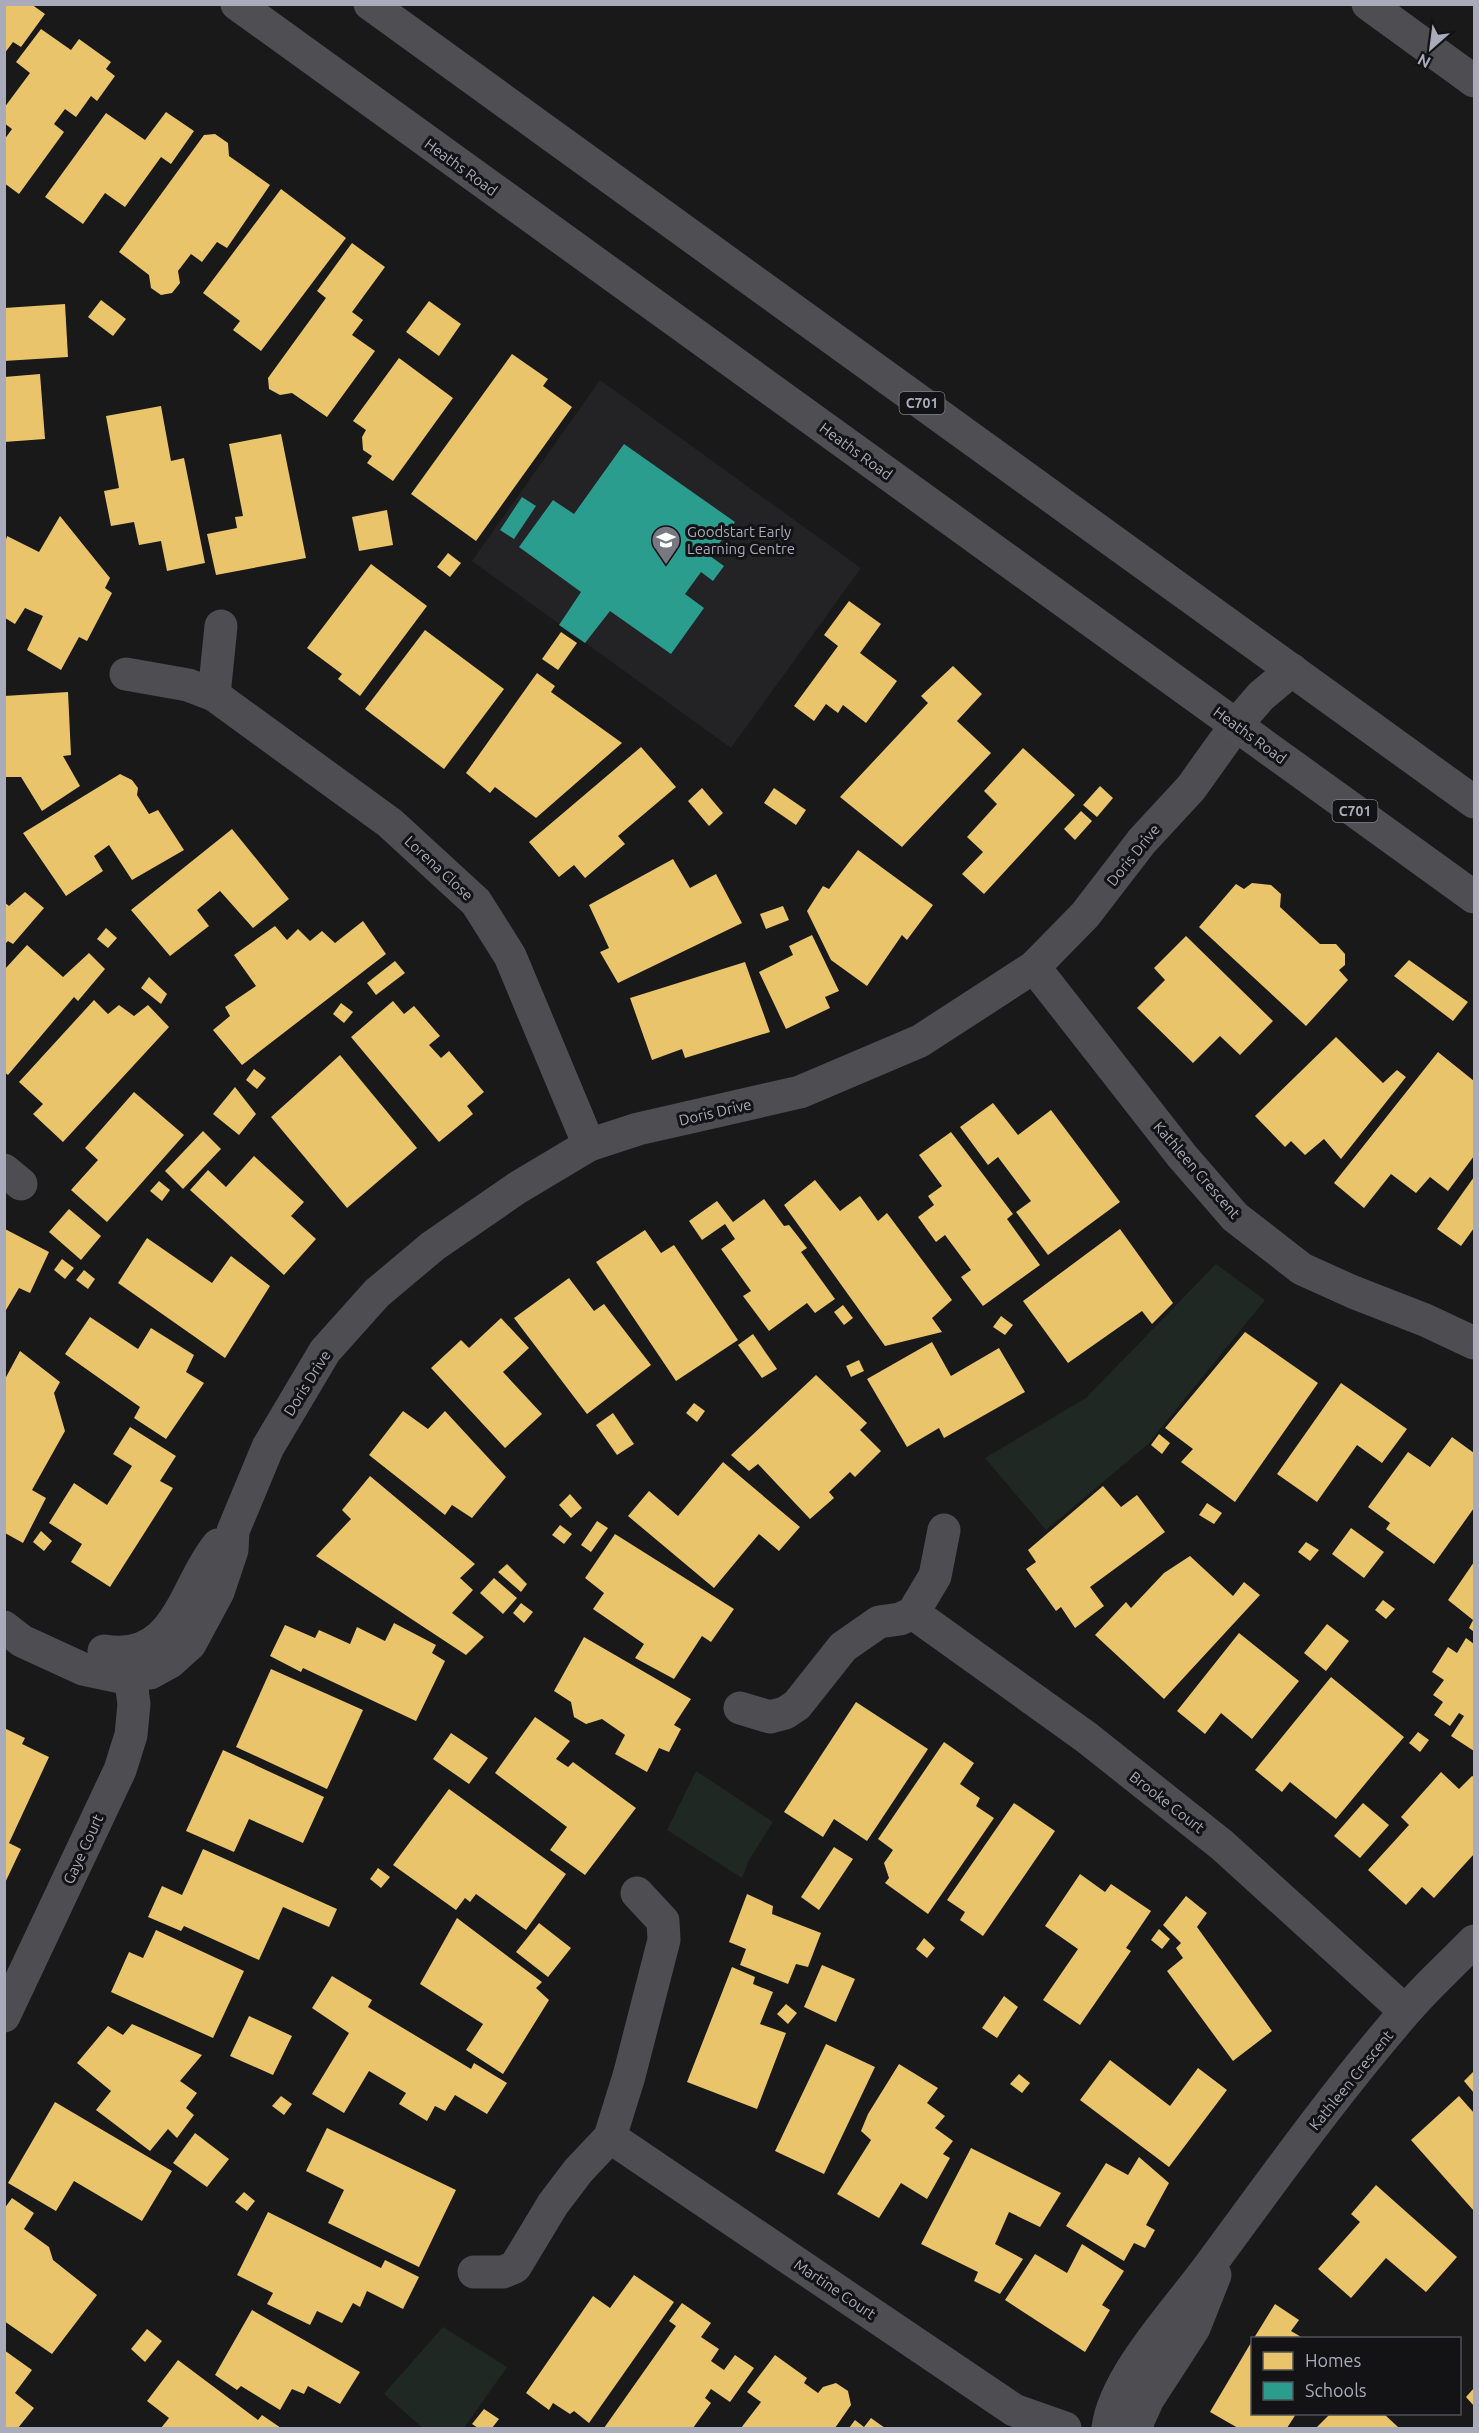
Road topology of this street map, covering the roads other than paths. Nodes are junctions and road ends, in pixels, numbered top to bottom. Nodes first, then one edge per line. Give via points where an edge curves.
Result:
1 (237, 4) edge
2 (370, 4) edge
3 (1368, 4) edge
4 (1474, 81) edge
5 (221, 626) dead end
6 (1292, 670) junction
7 (126, 674) dead end
8 (214, 695) junction
9 (1236, 725) junction
10 (1474, 802) edge
11 (1474, 897) edge
12 (1034, 967) junction
13 (589, 1145) junction
14 (1474, 1343) edge
15 (944, 1530) dead end
16 (913, 1612) junction
17 (4, 1621) edge
18 (4, 1627) edge
19 (128, 1664) junction
20 (740, 1708) dead end
21 (637, 1893) dead end
22 (1474, 1941) edge
23 (1405, 2011) junction
24 (4, 2016) edge
25 (610, 2137) junction
26 (1238, 2228) junction
27 (474, 2272) dead end
28 (1065, 2428) edge
29 (1108, 2428) edge
30 (1137, 2428) edge

1 - 9 main road, Heaths Road / C701
2 - 6 main road, C701
3 - 4 street
5 - 8 street
6 - 9 main road via 1261,696
6 - 10 main road, C701
7 - 8 street, Lorena Close via 188,685
8 - 13 street, Lorena Close via 390,824 476,902 510,956
9 - 11 main road, Heaths Road / C701
9 - 12 street, Doris Drive via 1191,788 1142,841 1084,915
12 - 13 street, Doris Drive via 920,1041 800,1092 638,1129
12 - 14 street, Kathleen Crescent via 1182,1156 1235,1217 1302,1269
13 - 19 street, Doris Drive via 517,1188 433,1246 377,1293 325,1352 268,1447 233,1531 232,1550 218,1592 190,1644 150,1673
15 - 16 street via 935,1576
16 - 20 street via 900,1619 879,1622 843,1647 797,1705 785,1713 770,1717
16 - 23 street, Brooke Court via 1086,1737 1222,1845
17 - 19 street, Doris Drive via 118,1654
18 - 19 street, Doris Drive via 22,1641 83,1669 121,1677
19 - 24 street, Gaye Court via 134,1704 131,1735 120,1770
21 - 25 street via 663,1921 664,1940
22 - 23 street, Kathleen Crescent
23 - 26 street, Kathleen Crescent via 1287,2159
25 - 27 street via 553,2204 515,2267 503,2272
25 - 28 street, Martine Court via 1014,2410
26 - 29 street, Kathleen Crescent via 1169,2315 1120,2391
26 - 30 street, Kathleen Crescent via 1194,2328 1148,2400

